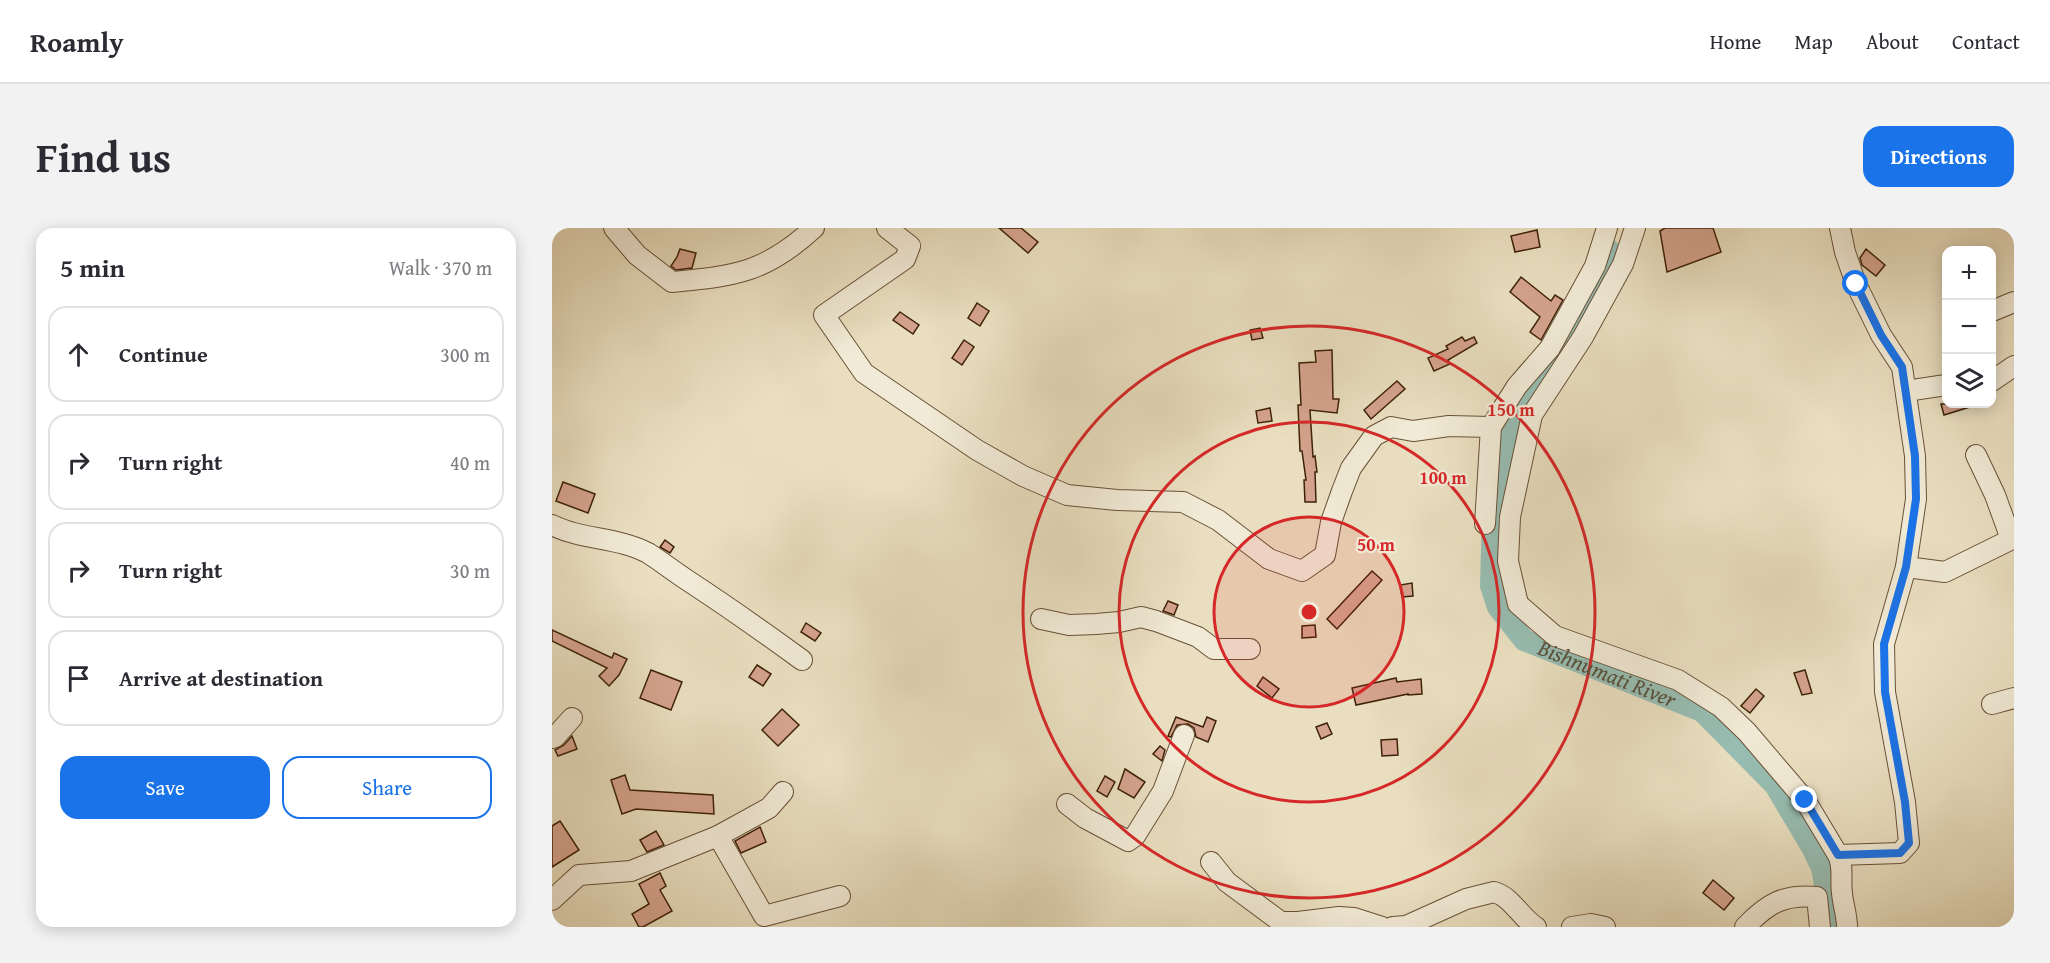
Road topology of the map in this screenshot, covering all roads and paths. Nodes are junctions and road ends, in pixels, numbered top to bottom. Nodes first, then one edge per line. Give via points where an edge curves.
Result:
1 (614, 228) edge
2 (813, 228) edge
3 (887, 228) edge
4 (1607, 228) edge
5 (1635, 228) edge
6 (1840, 228) edge
7 (2014, 302) edge
8 (1996, 309) edge
9 (2014, 366) edge
10 (1996, 378) edge
11 (1942, 386) edge
12 (1906, 391) junction
13 (1491, 427) junction
14 (1976, 455) dead end
15 (1485, 524) dead end
16 (552, 525) edge
17 (2013, 538) edge
18 (1906, 567) junction
19 (1041, 619) dead end
20 (1250, 649) dead end
21 (802, 660) dead end
22 (2014, 698) edge
23 (1992, 704) dead end
24 (572, 718) dead end
25 (1184, 735) dead end
26 (552, 738) edge
27 (783, 792) dead end
28 (1067, 804) dead end
29 (718, 836) junction
30 (1838, 855) junction
31 (1211, 862) dead end
32 (1830, 895) junction
33 (840, 896) dead end
34 (552, 900) edge
35 (1382, 927) edge
36 (1393, 927) edge
37 (1536, 927) edge
38 (1572, 927) edge
39 (1605, 927) edge
40 (1745, 927) edge
41 (1820, 927) edge
42 (1847, 927) edge

1 - 2 street via 637,255 672,282 723,277 756,268 774,260
3 - 13 street via 910,246 905,258 824,315 840,340 864,373 919,411 977,450 1067,495 1183,502 1218,520 1269,559 1302,571 1325,555 1331,522 1351,468 1374,436 1391,427
4 - 13 street via 1595,266 1550,348 1517,386
5 - 30 street via 1623,264 1532,415 1510,517 1508,561 1518,604 1555,636 1678,680 1721,707 1805,800
6 - 12 street via 1856,284 1902,367
7 - 8 street
9 - 10 street
11 - 12 street
12 - 18 street via 1916,499
13 - 15 street
14 - 17 street
16 - 21 street via 648,553
17 - 18 street via 1945,572
18 - 30 street via 1884,644 1885,692 1909,843 1900,853
19 - 20 street via 1069,625 1141,617 1198,637 1214,649
22 - 23 street
24 - 26 street
25 - 28 street via 1163,791 1128,841
27 - 29 street via 769,808
29 - 33 street via 764,916
29 - 34 street via 631,871 579,875
30 - 32 street via 1842,863
31 - 35 street via 1227,882 1281,922 1339,917
32 - 40 street via 1775,902
32 - 41 street
32 - 42 street via 1847,918
36 - 37 street via 1406,926 1466,899 1494,892 1506,897
38 - 39 street

